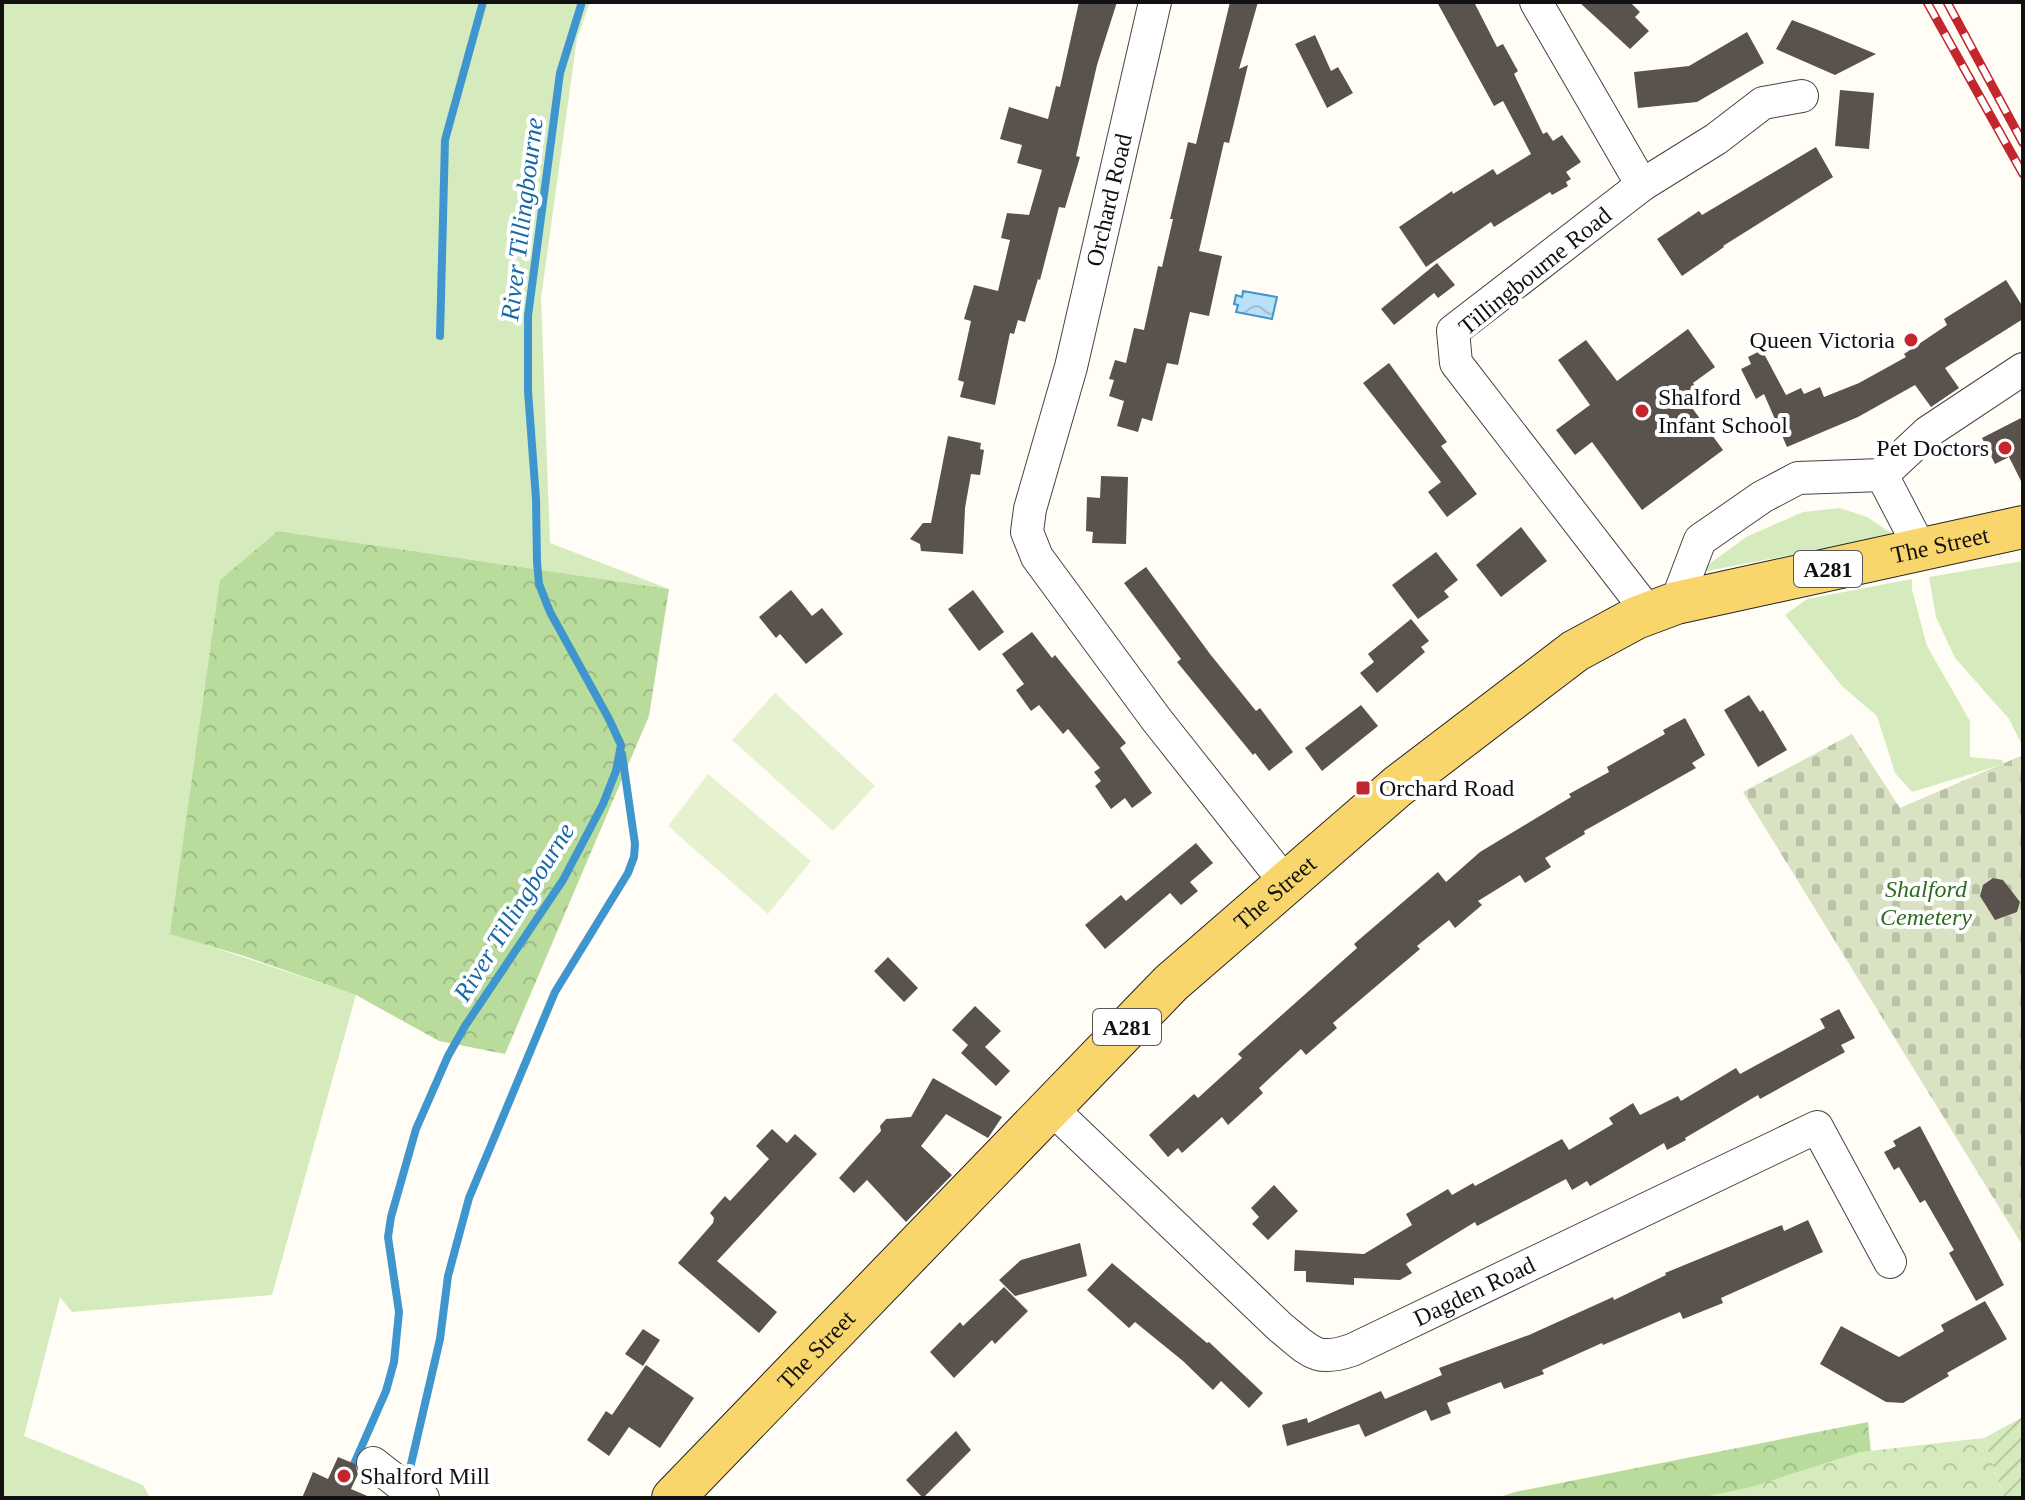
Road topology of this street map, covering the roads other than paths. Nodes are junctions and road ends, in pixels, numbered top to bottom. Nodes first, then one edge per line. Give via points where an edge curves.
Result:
1 (1155, 2) edge
2 (1536, 2) edge
3 (1802, 96) dead end
4 (1642, 185) junction
5 (2023, 369) edge
6 (1882, 475) junction
7 (2023, 527) edge
8 (1920, 548) junction
9 (1662, 608) junction
10 (1285, 882) junction
11 (1051, 1108) junction
12 (1890, 1262) dead end
13 (373, 1463) dead end
14 (423, 1498) edge
15 (673, 1498) edge

1 - 10 street, Orchard Road via 1071,367 1027,532 1037,557 1156,719
2 - 4 street
3 - 4 street via 1763,103
4 - 9 street, Tillingbourne Road via 1453,331 1456,363
5 - 6 street via 1928,432
6 - 8 street
6 - 9 street via 1798,478 1762,497 1700,540
7 - 8 main road, The Street / A281
8 - 9 main road, The Street / A281
9 - 10 main road, The Street / A281 via 1575,651 1398,786
10 - 11 main road, The Street / A281 via 1162,991
11 - 12 street, Dagden Road via 1280,1327 1321,1357 1352,1350 1817,1127
11 - 15 main road, The Street / A281
13 - 14 street

